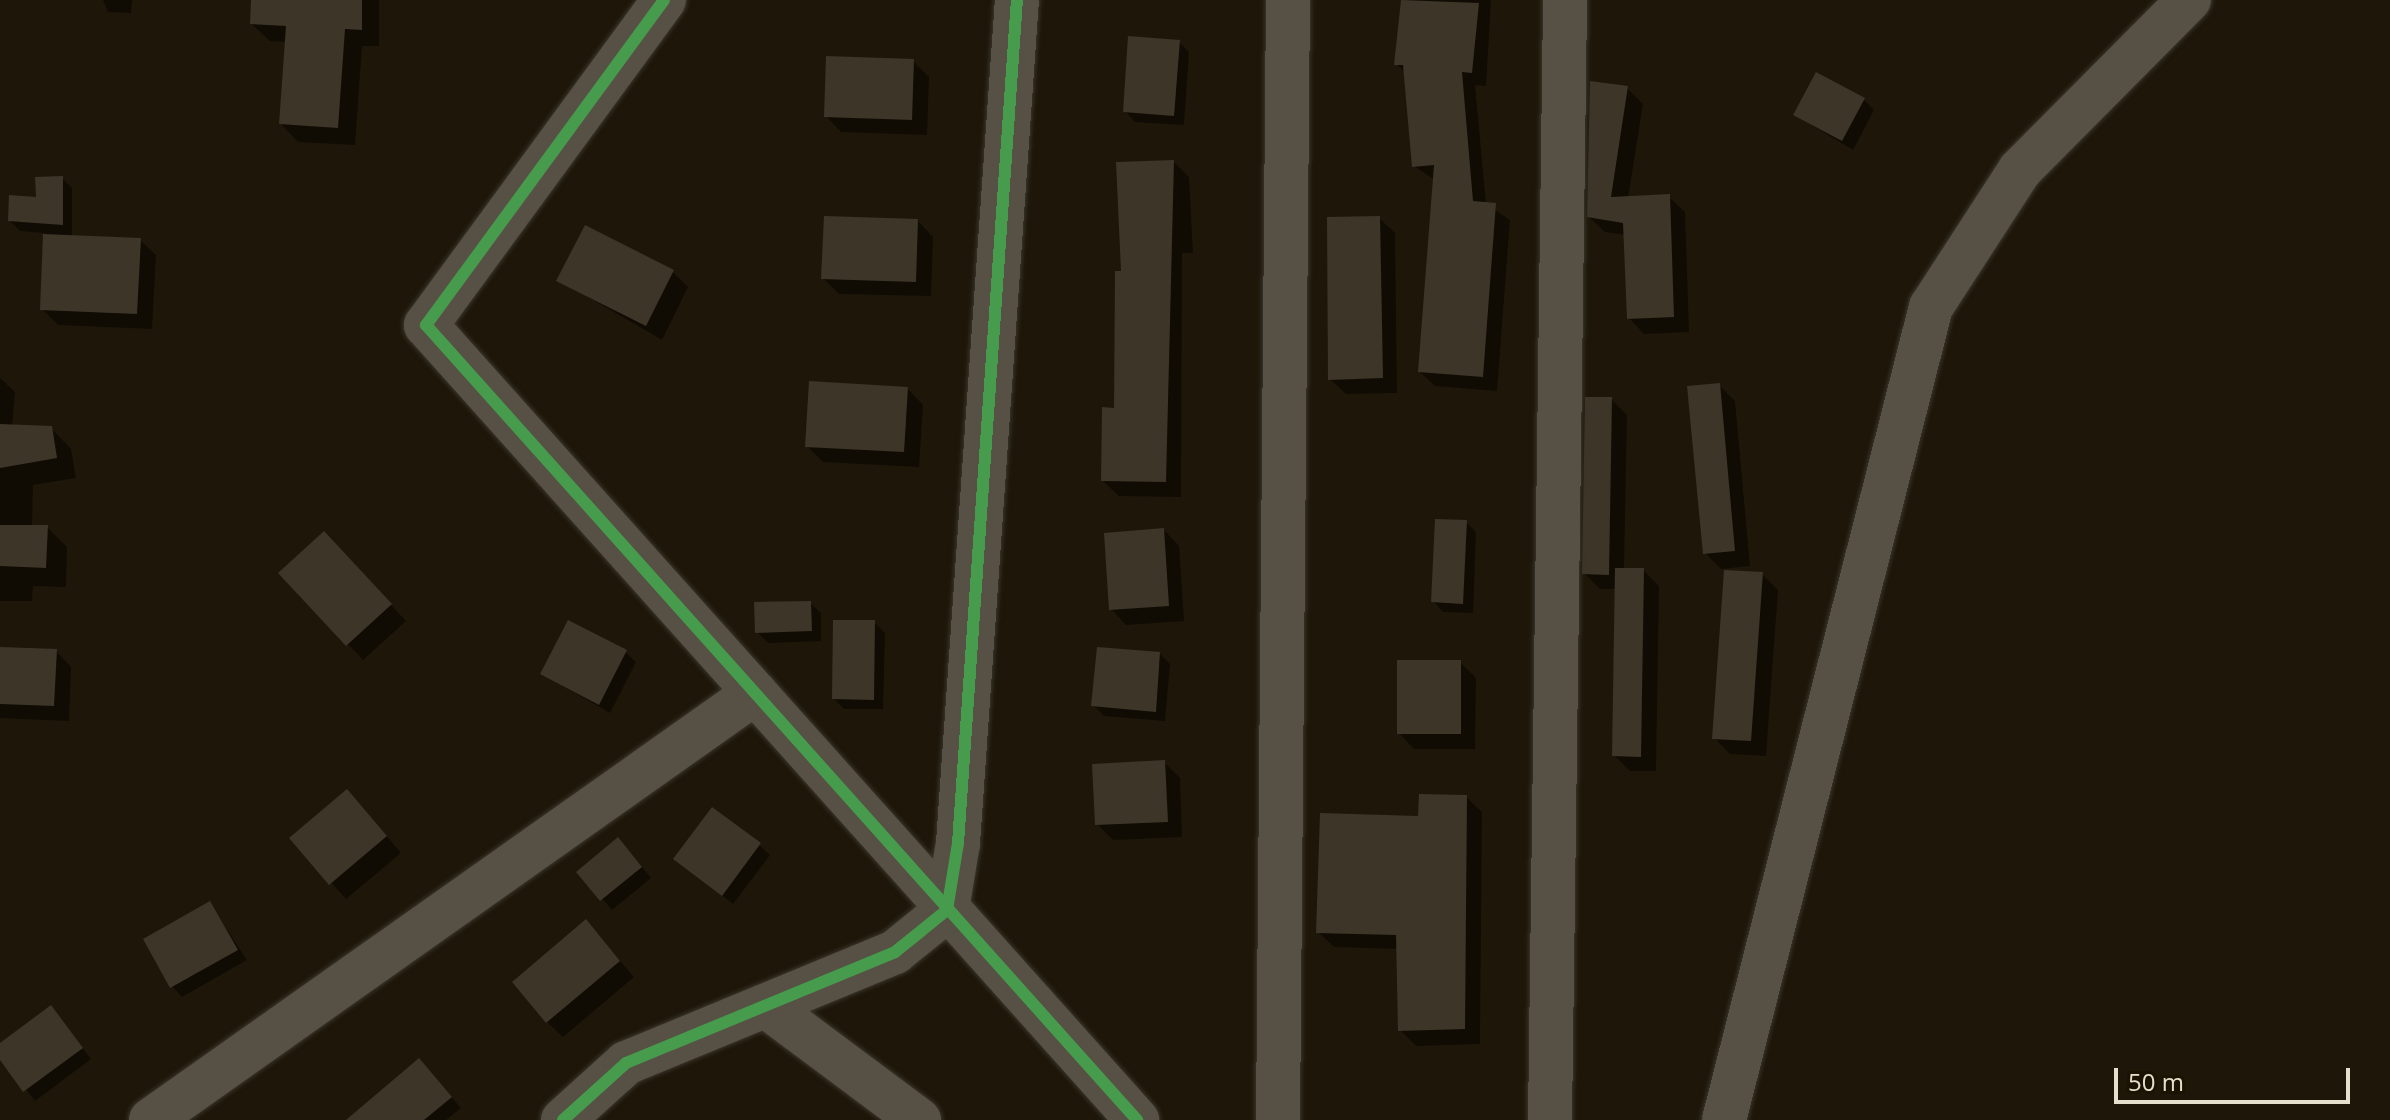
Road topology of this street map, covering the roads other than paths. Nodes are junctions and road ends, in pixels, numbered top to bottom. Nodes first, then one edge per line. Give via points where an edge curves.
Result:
1 (664, 0) edge
2 (1017, 0) edge
3 (1288, 0) edge
4 (1565, 0) edge
5 (2178, 2) edge
6 (755, 693) junction
7 (947, 910) junction
8 (766, 1006) junction
9 (151, 1120) edge
10 (563, 1120) edge
11 (919, 1120) edge
12 (1137, 1120) edge
13 (1278, 1120) edge
14 (1550, 1120) edge
15 (1724, 1120) edge

1 - 6 street via 426,325
2 - 7 street
3 - 13 street
4 - 14 street
5 - 15 street via 2020,170 1931,307
6 - 7 street
6 - 9 street
7 - 8 street via 895,952
7 - 12 street
8 - 10 street via 626,1063
8 - 11 street

